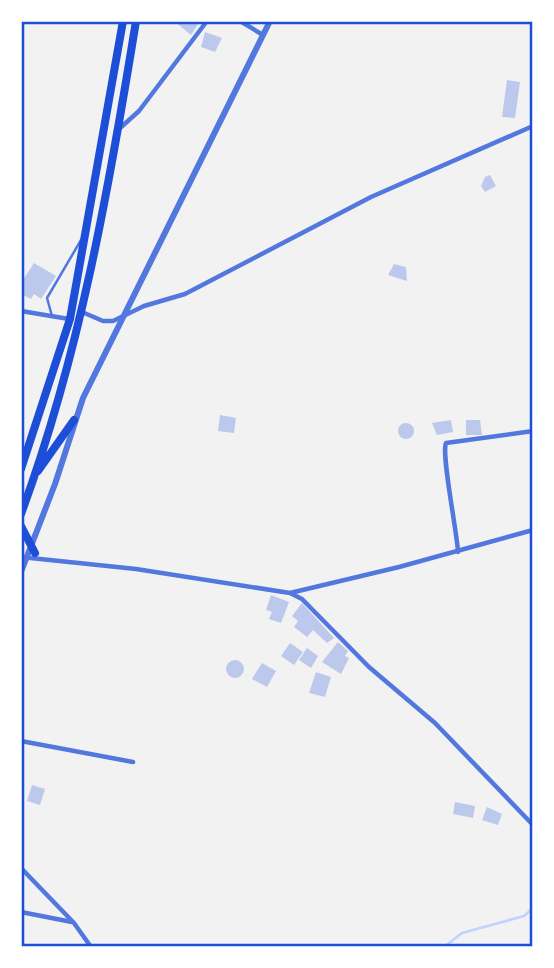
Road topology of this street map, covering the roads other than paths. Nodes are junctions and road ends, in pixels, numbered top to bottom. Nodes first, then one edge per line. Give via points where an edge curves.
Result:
1 (122, 21) edge
2 (136, 21) edge
3 (207, 21) edge
4 (240, 21) edge
5 (271, 21) edge
6 (263, 35) junction
7 (533, 125) edge
8 (118, 130) junction
9 (87, 231) junction
10 (21, 311) edge
11 (82, 312) junction
12 (126, 313) junction
13 (52, 316) junction
14 (70, 319) junction
15 (74, 420) junction
16 (533, 431) edge
17 (24, 454) edge
18 (21, 469) edge
19 (33, 480) junction
20 (21, 514) edge
21 (21, 526) edge
22 (533, 530) edge
23 (21, 548) edge
24 (35, 551) junction
25 (458, 552) junction
26 (24, 558) edge
27 (22, 570) edge
28 (290, 593) junction
29 (21, 741) edge
30 (133, 762) dead end
31 (533, 824) edge
32 (21, 868) edge
33 (21, 912) edge
34 (73, 922) junction
35 (91, 947) edge

1 - 9 highway
2 - 8 highway
3 - 8 street via 139,111
4 - 6 street
5 - 6 street
6 - 12 street
7 - 12 street via 371,197 205,285
8 - 11 highway
9 - 13 lane via 47,298
9 - 14 highway
10 - 13 street
11 - 12 street via 109,321
11 - 19 highway
12 - 15 street
13 - 14 street
14 - 17 highway
15 - 19 highway
15 - 24 street
16 - 25 street via 446,443 443,454
17 - 18 highway
19 - 20 highway
21 - 24 highway
22 - 25 street
23 - 24 street
24 - 26 street
24 - 26 street
24 - 28 street
25 - 28 street
26 - 27 street
28 - 31 street via 313,608
29 - 30 street
32 - 34 street
33 - 34 street
34 - 35 street

